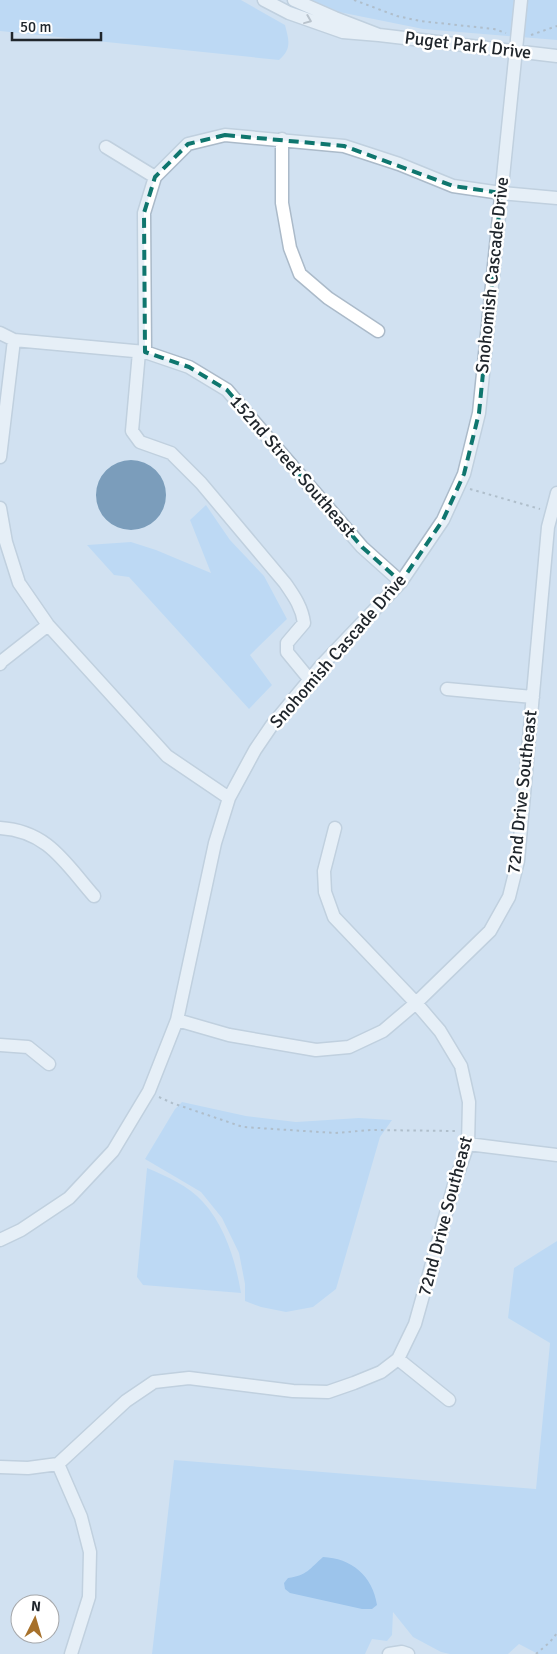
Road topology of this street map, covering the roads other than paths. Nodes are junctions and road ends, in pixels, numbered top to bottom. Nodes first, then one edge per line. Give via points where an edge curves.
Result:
1 (264, 0) edge
2 (294, 0) edge
3 (521, 0) edge
4 (379, 35) junction
5 (515, 51) junction
6 (557, 56) edge
7 (282, 139) junction
8 (106, 147) dead end
9 (155, 177) junction
10 (501, 194) junction
11 (557, 198) edge
12 (378, 331) dead end
13 (0, 333) edge
14 (14, 340) junction
15 (142, 352) junction
16 (0, 457) edge
17 (557, 493) edge
18 (0, 508) edge
19 (401, 582) junction
20 (48, 625) junction
21 (0, 664) edge
22 (310, 680) junction
23 (447, 689) dead end
24 (533, 697) junction
25 (229, 798) junction
26 (0, 828) edge
27 (335, 828) dead end
28 (94, 896) dead end
29 (416, 1003) junction
30 (177, 1020) junction
31 (0, 1045) edge
32 (49, 1064) dead end
33 (468, 1138) junction
34 (557, 1155) edge
35 (0, 1240) edge
36 (398, 1359) junction
37 (449, 1400) dead end
38 (58, 1464) junction
39 (0, 1467) edge
40 (70, 1654) edge
41 (389, 1654) edge
42 (408, 1654) edge

1 -> 4 street, Puget Park Drive via 289,13 343,32
2 - 4 street, Puget Park Drive
3 - 5 street, Snohomish Cascade Drive
4 - 5 street, Puget Park Drive
5 - 6 street, Puget Park Drive
5 - 10 street, Snohomish Cascade Drive
7 - 9 street via 225,135 188,144
7 - 10 street via 344,146 454,186
7 - 12 street via 282,203 290,248 300,274 328,298
8 - 9 street
9 - 15 street via 144,213
10 - 11 street
10 - 19 street, Snohomish Cascade Drive via 478,413 464,474 443,520
13 - 14 street, 152nd Street Southeast
14 - 15 street, 152nd Street Southeast
14 - 16 street
15 - 19 street, 152nd Street Southeast via 189,367 227,390 362,548
15 - 22 street via 132,431 140,442 171,453 201,482 286,583 297,599 304,623 287,643 287,652
17 - 24 street, 72nd Drive Southeast via 548,526
18 - 20 street via 6,542 19,583
19 - 22 street, Snohomish Cascade Drive
20 - 21 street
20 - 25 street via 168,756
22 - 25 street, Snohomish Cascade Drive via 272,725
23 - 24 street
24 - 29 street, 72nd Drive Southeast via 518,861 509,897 490,931
25 - 30 street, Snohomish Cascade Drive via 215,843
26 - 28 street via 28,834 52,847
27 - 29 street via 324,871 325,892 334,917
29 - 30 street via 383,1032 349,1047 316,1050 229,1035
29 - 33 street, 72nd Drive Southeast via 440,1031 461,1066 469,1102
30 - 35 street, Snohomish Cascade Drive via 149,1091 112,1151 69,1198
31 - 32 street via 28,1047
33 - 34 street
33 - 36 street, 72nd Drive Southeast via 415,1324
36 - 37 street
36 - 38 street via 381,1372 328,1392 293,1391 189,1378 154,1382 126,1401
38 - 39 street
38 - 40 street via 81,1517 90,1552 90,1597
41 - 42 street

